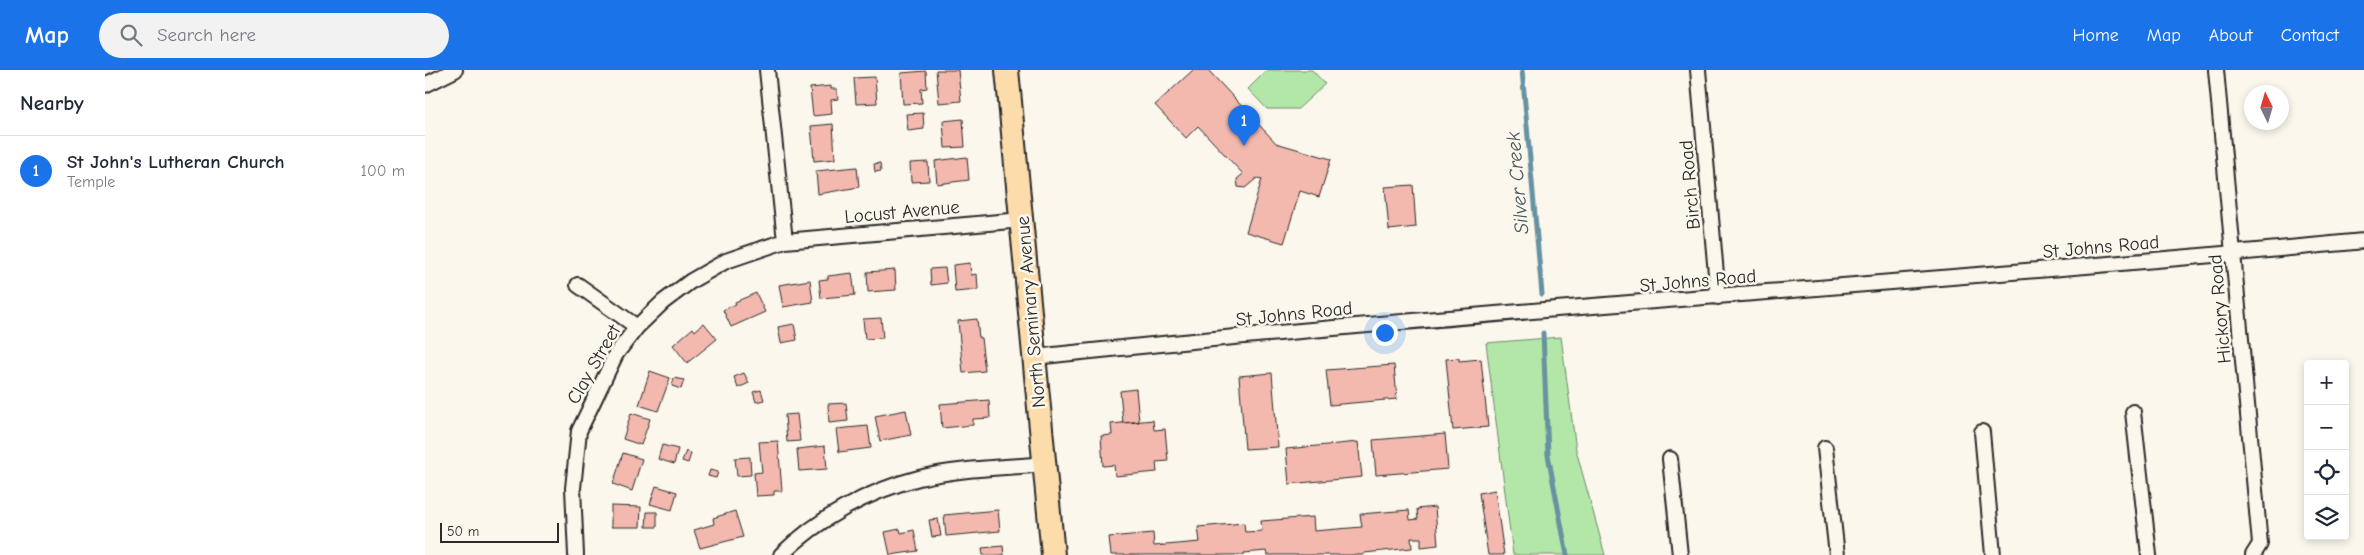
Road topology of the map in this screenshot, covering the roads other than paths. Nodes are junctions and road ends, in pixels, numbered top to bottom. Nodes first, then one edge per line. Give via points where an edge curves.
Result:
1 (455, 70) edge
2 (767, 70) edge
3 (1007, 70) edge
4 (1698, 70) edge
5 (2216, 70) edge
6 (425, 85) edge
7 (1022, 220) junction
8 (785, 241) junction
9 (2364, 241) edge
10 (2232, 254) junction
11 (579, 285) dead end
12 (1718, 297) junction
13 (637, 327) junction
14 (1035, 356) junction
15 (2133, 412) dead end
16 (1982, 432) dead end
17 (1825, 448) dead end
18 (1670, 459) dead end
19 (1045, 464) junction
20 (2257, 550) edge
21 (576, 555) edge
22 (781, 555) edge
23 (1053, 555) edge
24 (1680, 555) edge
25 (1837, 555) edge
26 (1993, 555) edge
27 (2149, 555) edge

1 - 6 street
2 - 8 street
3 - 7 main road, North Seminary Avenue
4 - 12 street, Birch Road
5 - 10 street, Hickory Road
7 - 8 street, Locust Avenue
7 - 14 main road, North Seminary Avenue
8 - 13 street, Clay Street via 726,261 691,281
9 - 10 street, St Johns Road
10 - 12 street, St Johns Road
10 - 20 street, Hickory Road
11 - 13 street
12 - 14 street, St Johns Road
13 - 21 street, Clay Street via 616,354 579,431 573,488
14 - 19 main road, North Seminary Avenue
15 - 27 street
16 - 26 street
17 - 25 street
18 - 24 street
19 - 22 street via 928,477 879,491 834,513
19 - 23 main road, North Seminary Avenue

